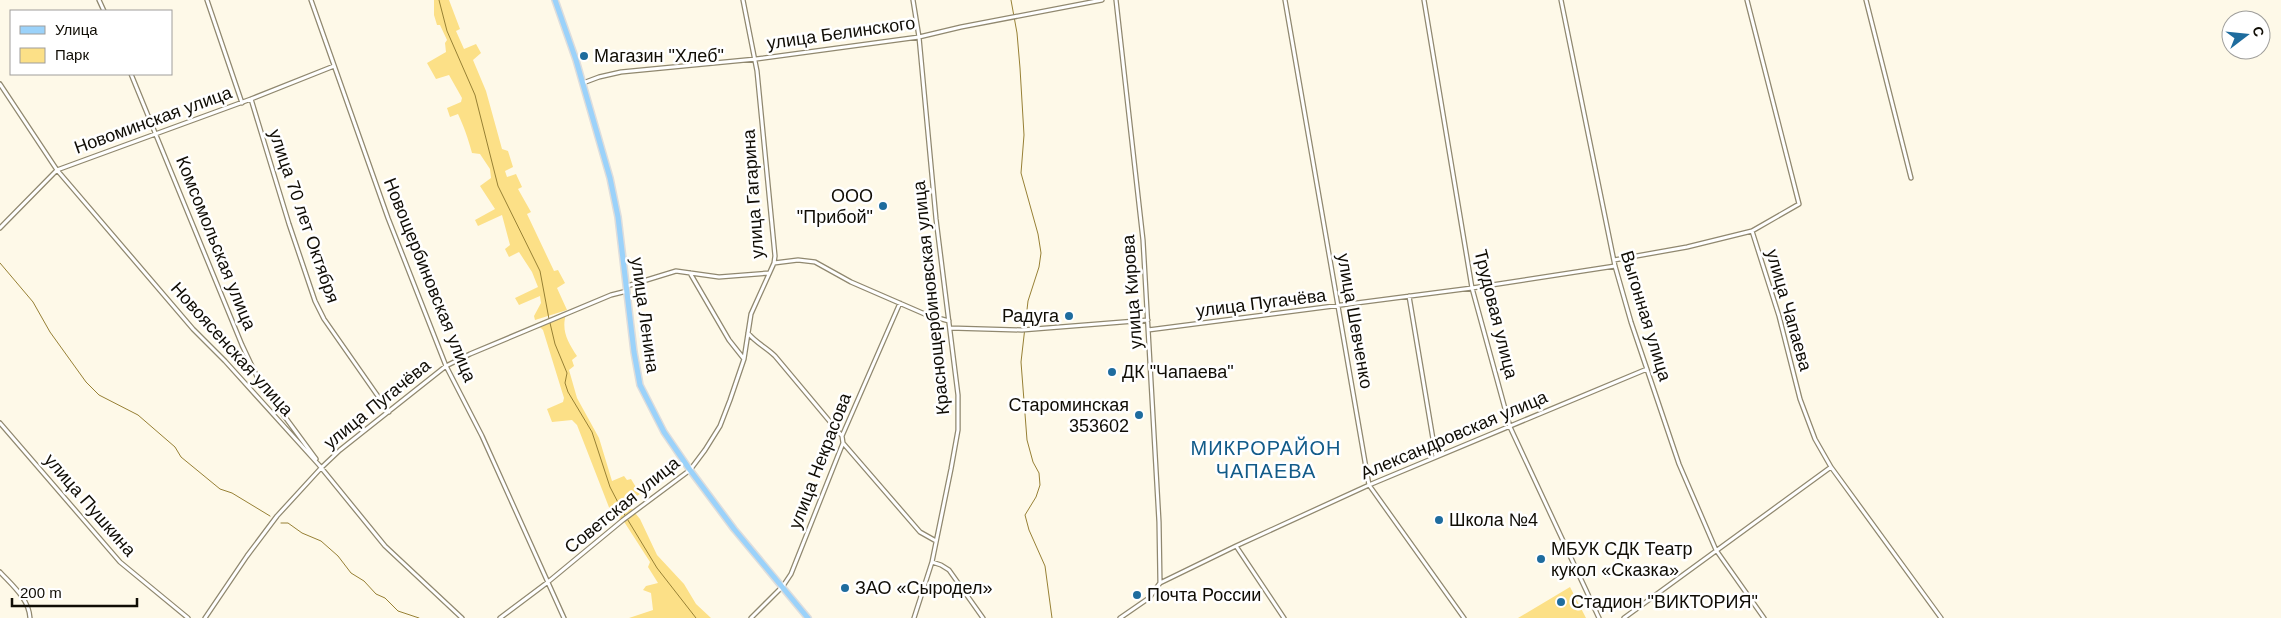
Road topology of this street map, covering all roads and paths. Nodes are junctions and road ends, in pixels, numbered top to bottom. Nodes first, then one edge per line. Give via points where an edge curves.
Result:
1 (207, 0) edge
2 (311, 0) edge
3 (555, 0) edge
4 (743, 0) edge
5 (913, 0) edge
6 (1102, 0) edge
7 (1116, 0) edge
8 (1285, 0) edge
9 (1424, 0) edge
10 (1561, 0) edge
11 (1747, 0) edge
12 (1866, 0) edge
13 (919, 37) junction
14 (756, 59) junction
15 (334, 66) junction
16 (131, 75) edge
17 (583, 83) junction
18 (0, 84) edge
19 (251, 99) junction
20 (242, 103) junction
21 (157, 134) junction
22 (57, 170) junction
23 (1910, 178) dead end
24 (0, 228) edge
25 (1752, 231) junction
26 (1614, 260) junction
27 (774, 263) junction
28 (1615, 266) junction
29 (690, 272) junction
30 (769, 273) junction
31 (627, 288) junction
32 (1472, 288) junction
33 (1409, 296) junction
34 (900, 303) junction
35 (1338, 307) junction
36 (1148, 320) junction
37 (949, 321) junction
38 (950, 328) junction
39 (1148, 330) junction
40 (748, 333) junction
41 (744, 359) junction
42 (446, 366) junction
43 (1647, 369) junction
44 (390, 412) junction
45 (0, 423) edge
46 (1510, 427) junction
47 (842, 436) junction
48 (842, 443) junction
49 (850, 451) junction
50 (838, 453) junction
51 (1436, 457) junction
52 (320, 467) junction
53 (1831, 467) junction
54 (690, 470) junction
55 (1369, 485) junction
56 (937, 541) junction
57 (1236, 546) junction
58 (1716, 550) junction
59 (932, 562) junction
60 (0, 572) edge
61 (548, 582) junction
62 (1160, 583) junction
63 (782, 586) junction
64 (30, 618) edge
65 (188, 618) edge
66 (205, 618) edge
67 (462, 618) edge
68 (500, 618) edge
69 (564, 618) edge
70 (751, 618) edge
71 (808, 618) edge
72 (914, 618) edge
73 (983, 618) edge
74 (1120, 618) edge
75 (1284, 618) edge
76 (1464, 618) edge
77 (1599, 618) edge
78 (1624, 618) edge
79 (1764, 618) edge
80 (1940, 618) edge

1 - 20 street
2 - 15 street, Новощербиновская улица
3 - 17 main road, улица Ленина
4 - 14 street, улица Гагарина
5 - 13 street, Краснощербиновская улица
6 - 13 street, улица Белинского
7 - 36 street, улица Кирова via 1143,240
8 - 35 street, улица Шевченко
9 - 32 street, Трудовая улица
10 - 26 street, Выгонная улица
11 - 25 street, улица Чапаева via 1798,204
12 - 23 street
13 - 14 street, улица Белинского
13 - 37 street, Краснощербиновская улица
14 - 17 street, улица Белинского via 621,72
14 - 27 street, улица Гагарина
15 - 19 street, Новоминская улица
15 - 42 street, Новощербиновская улица via 388,218
16 - 21 street, Комсомольская улица
17 - 31 main road, улица Ленина via 610,178
18 - 22 street, Новоясенская улица
19 - 20 street, Новоминская улица
19 - 44 street, улица 70 лет Октября via 315,301 324,319
20 - 21 street, Новоминская улица
21 - 22 street, Новоминская улица
21 - 52 street, Комсомольская улица via 260,383
22 - 24 street, Новоминская улица
22 - 52 street, Новоясенская улица via 193,329
25 - 26 street
25 - 53 street, улица Чапаева via 1779,316 1800,399 1815,439
26 - 28 street, Выгонная улица
27 - 30 street, улица Гагарина
27 - 34 street via 815,262
28 - 32 street, улица Пугачёва
28 - 43 street, Выгонная улица
29 - 30 street, улица Пугачёва via 728,277
29 - 31 street, улица Пугачёва via 676,271
29 - 41 street via 729,340
30 - 40 street, улица Гагарина via 751,314
31 - 42 street, улица Пугачёва
31 - 54 main road, улица Ленина via 640,384 651,409
32 - 33 street, улица Пугачёва
32 - 46 street, Трудовая улица
33 - 35 street, улица Пугачёва
33 - 51 street
34 - 37 street
34 - 47 street, улица Некрасова
35 - 39 street, улица Пугачёва
35 - 55 street, улица Шевченко
36 - 38 street via 1022,330
36 - 39 street, улица Кирова
37 - 38 street, Краснощербиновская улица
38 - 56 street, Краснощербиновская улица via 958,395 958,430
39 - 62 street, улица Кирова
40 - 41 street, Советская улица
40 - 47 street via 775,356
41 - 54 street, Советская улица via 720,426
42 - 44 street, улица Пугачёва
42 - 61 street, Новощербиновская улица via 482,436
43 - 46 street, Александровская улица
43 - 58 street, Выгонная улица via 1679,464
44 - 52 street, улица Пугачёва
45 - 65 street, улица Пушкина via 120,562
46 - 51 street, Александровская улица
46 - 77 street, Трудовая улица
47 - 48 street, улица Некрасова
48 - 49 street
48 - 50 street, улица Некрасова
49 - 50 street
49 - 56 street via 920,532
50 - 63 street, улица Некрасова via 791,574
51 - 55 street, Александровская улица
52 - 66 street, улица Пугачёва via 247,556
52 - 67 street, Новоясенская улица via 385,546
53 - 58 street
53 - 80 street, улица Чапаева
54 - 61 street, Советская улица
54 - 63 main road, улица Ленина
55 - 57 street, Александровская улица
55 - 76 street, улица Шевченко
56 - 59 street, Краснощербиновская улица
57 - 62 street, Александровская улица
57 - 75 street
58 - 78 street
58 - 79 street, Выгонная улица
59 - 72 street, Краснощербиновская улица
59 - 73 street via 949,570
60 - 64 street via 26,602
61 - 68 street, Советская улица
61 - 69 street, Новощербиновская улица
62 - 74 street, Александровская улица via 1149,598
63 - 70 street, улица Некрасова
63 - 71 main road, улица Ленина

